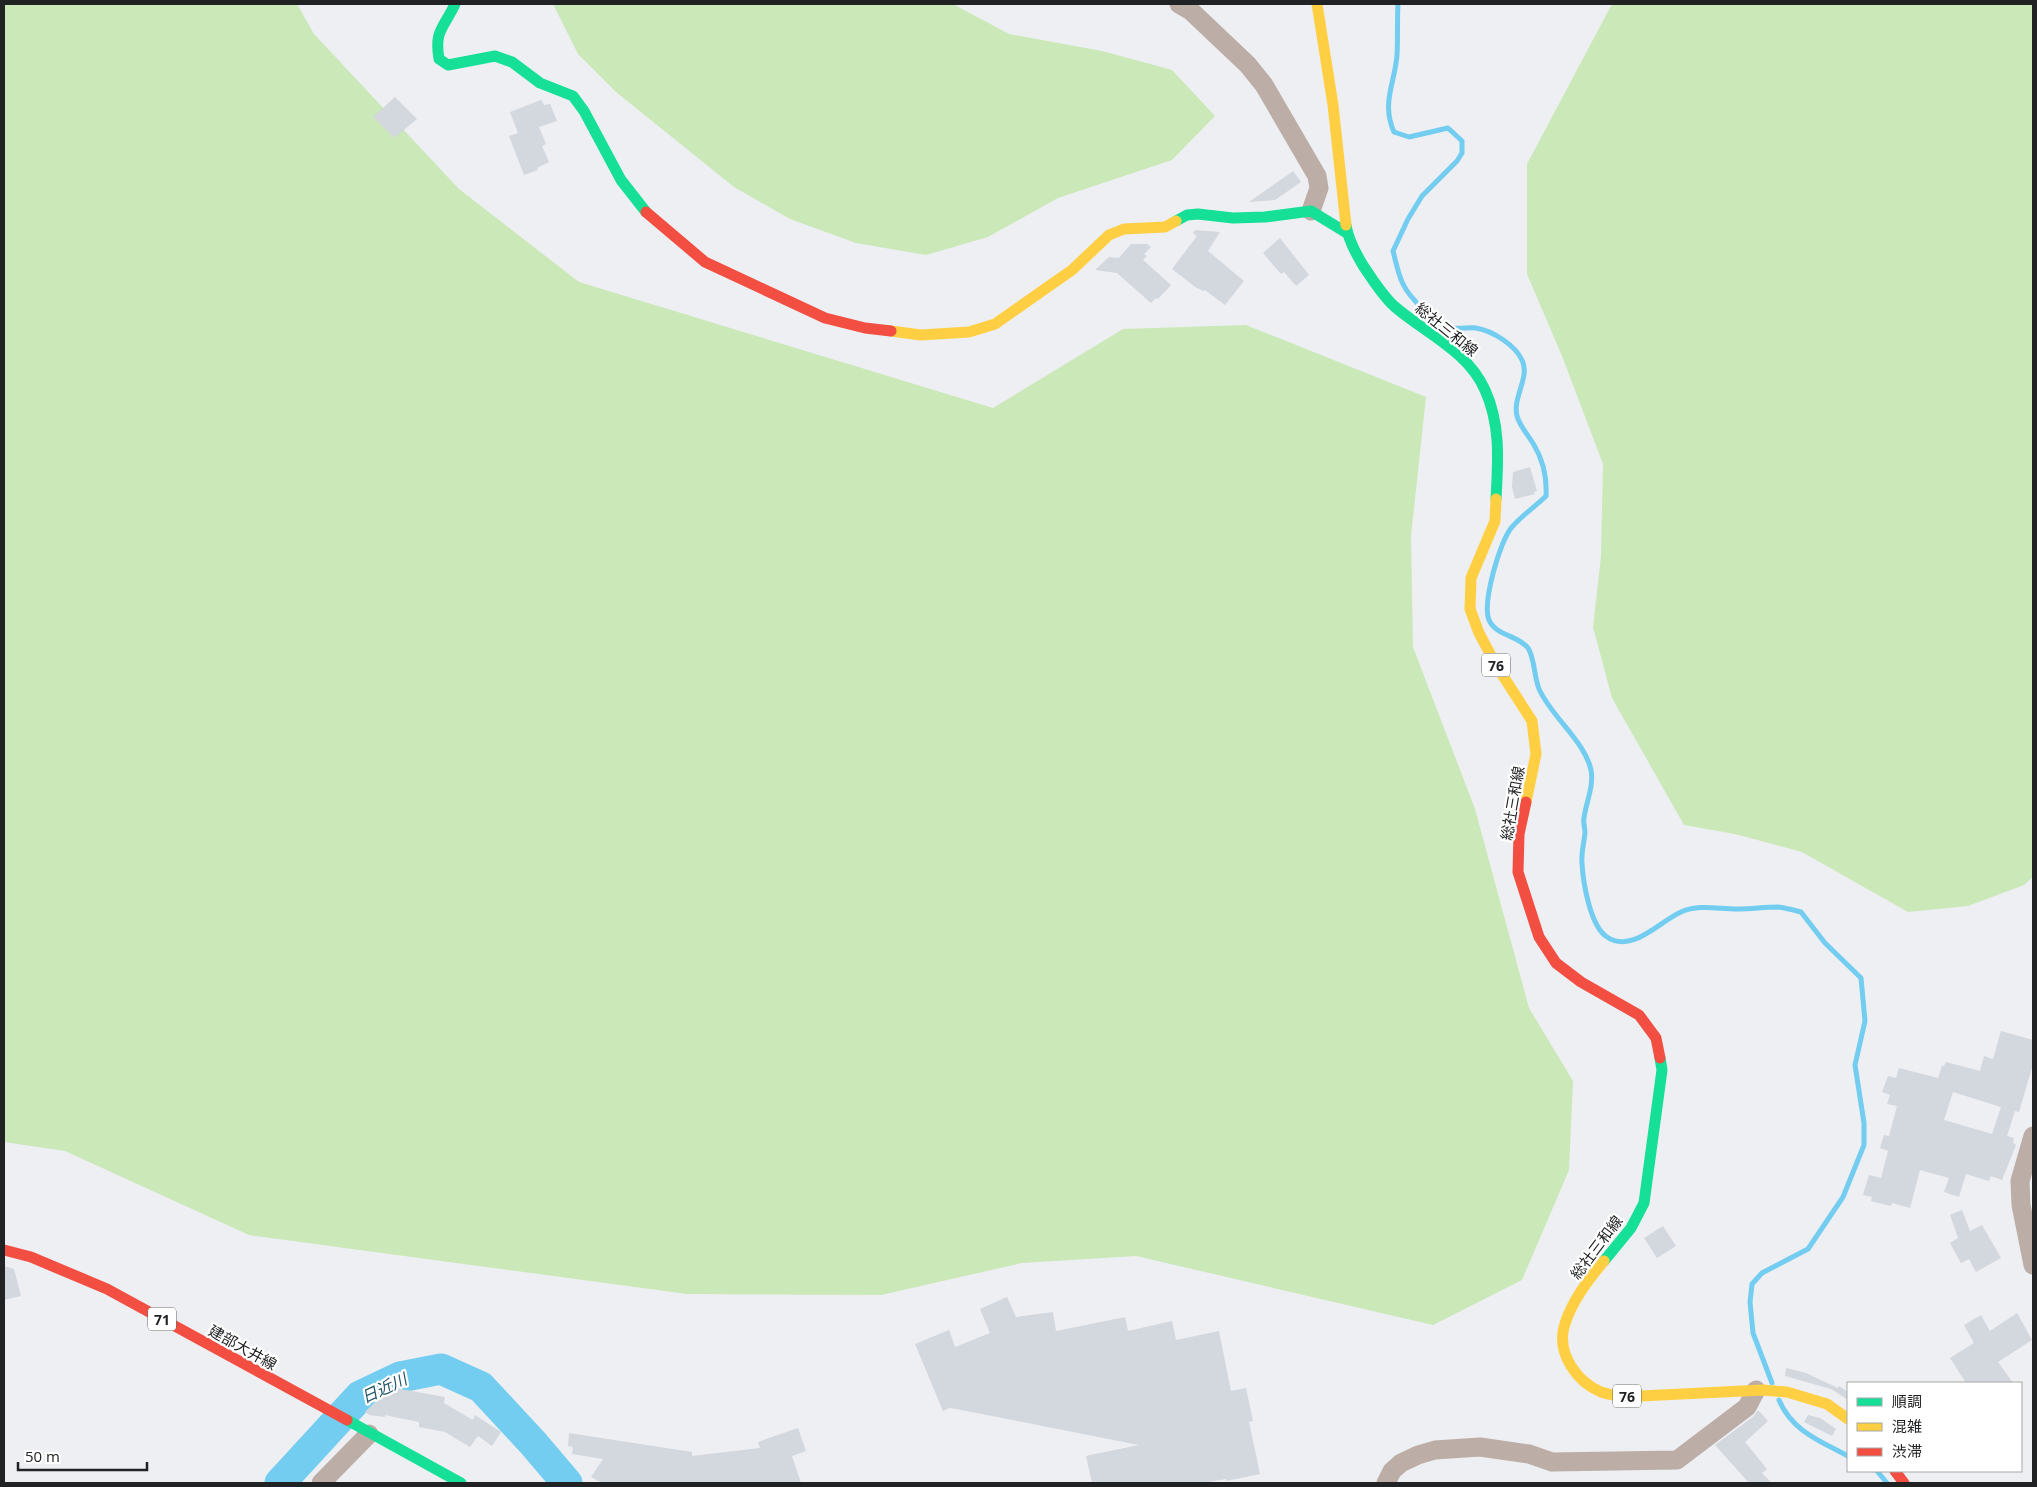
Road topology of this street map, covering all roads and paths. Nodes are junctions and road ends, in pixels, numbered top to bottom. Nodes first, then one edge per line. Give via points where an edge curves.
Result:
1 (455, 4) edge
2 (1179, 4) edge
3 (1317, 4) edge
4 (1311, 211) junction
5 (1347, 233) junction
6 (2033, 1136) edge
7 (4, 1250) edge
8 (2033, 1265) edge
9 (1759, 1390) junction
10 (1847, 1418) edge
11 (362, 1430) junction
12 (1896, 1472) edge
13 (321, 1483) edge
14 (461, 1483) edge
15 (1386, 1483) edge
16 (1904, 1483) edge

1 - 4 main road via 438,30 436,44 440,59 448,65 495,56 512,62 540,83 573,96 622,180 645,211 705,262 825,318 866,328 921,334 970,332 995,324 1072,270 1109,235 1124,229 1165,227 1188,215 1198,214 1265,217
2 - 4 street via 1191,11 1248,65 1264,85 1317,176 1319,188
3 - 5 main road, 総社三和線 / 76 via 1333,105
4 - 5 main road
5 - 9 main road, 総社三和線 / 76 via 1376,287 1393,305 1467,361 1485,389 1496,421 1495,521 1471,578 1470,609 1492,657 1532,721 1536,754 1519,834 1518,872 1539,937 1556,963 1580,982 1639,1015 1656,1038 1662,1070 1644,1204 1631,1228 1590,1276 1576,1300 1564,1328 1564,1348 1571,1367 1584,1382 1601,1392 1620,1397
6 - 8 street via 2020,1181 2021,1205
7 - 11 main road, 建部大井線 / 71 via 31,1257 107,1290
9 - 10 main road, 総社三和線 / 76 via 1787,1392 1827,1404
9 - 15 street via 1747,1407 1678,1460 1552,1462 1529,1454 1480,1447 1435,1450 1401,1464 1392,1471
11 - 13 street
11 - 14 main road, 建部大井線 / 71
12 - 16 main road

